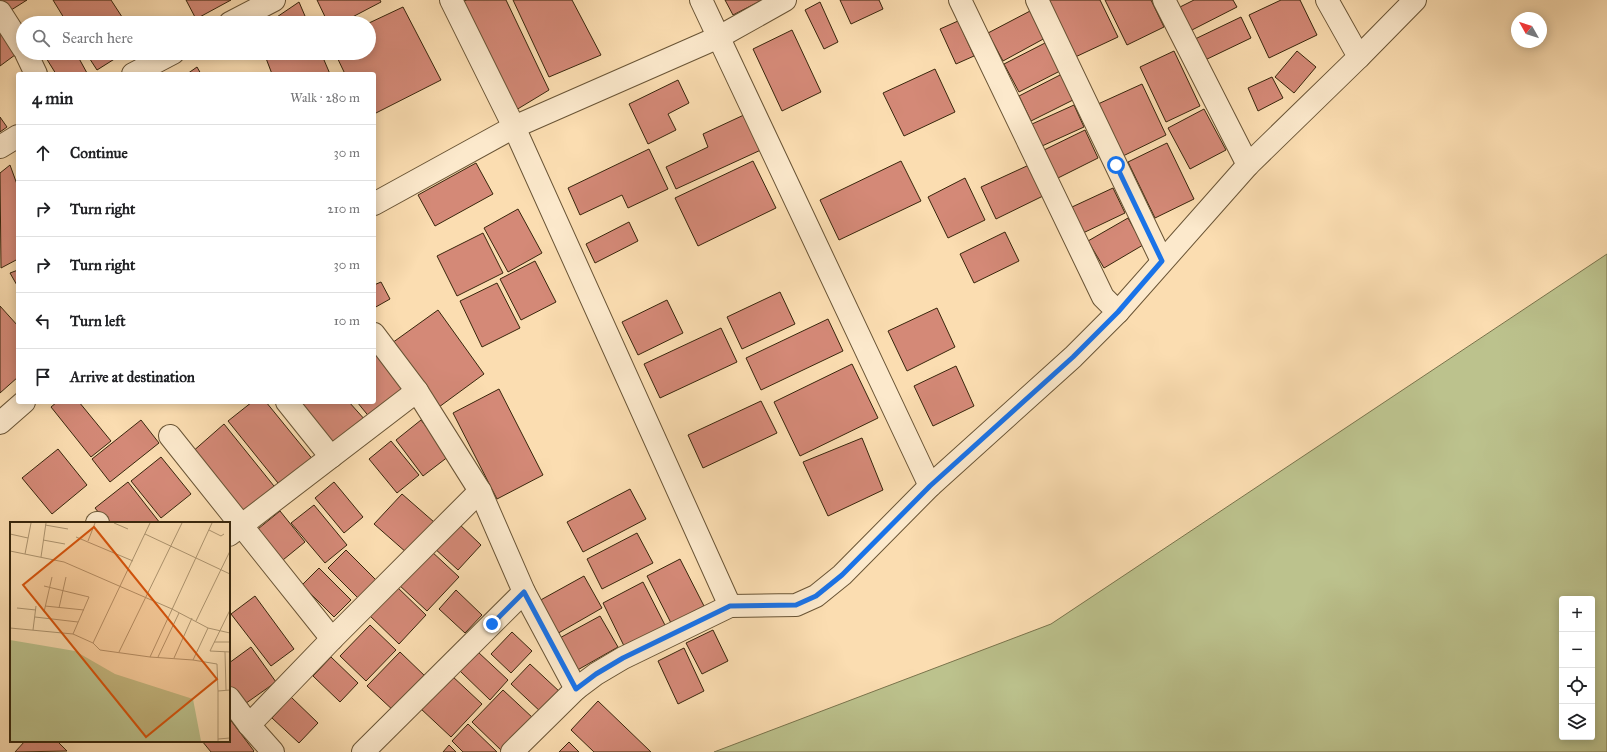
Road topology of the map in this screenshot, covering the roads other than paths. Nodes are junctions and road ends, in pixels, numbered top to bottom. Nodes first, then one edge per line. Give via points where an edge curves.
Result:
1 (274, 0) edge
2 (451, 0) edge
3 (701, 0) edge
4 (785, 0) edge
5 (960, 0) edge
6 (1037, 0) edge
7 (1164, 0) edge
8 (1327, 0) edge
9 (1415, 0) edge
10 (0, 12) edge
11 (243, 16) edge
12 (16, 37) edge
13 (719, 38) junction
14 (1359, 57) junction
15 (29, 60) edge
16 (159, 60) edge
17 (35, 72) edge
18 (136, 72) edge
19 (514, 127) junction
20 (16, 137) edge
21 (0, 147) edge
22 (1248, 165) junction
23 (376, 203) edge
24 (1162, 261) junction
25 (1118, 312) junction
26 (376, 337) edge
27 (417, 391) junction
28 (22, 404) edge
29 (289, 404) edge
30 (0, 423) edge
31 (170, 436) dead end
32 (331, 457) junction
33 (930, 486) junction
34 (480, 491) junction
35 (229, 522) edge
36 (235, 530) edge
37 (524, 592) junction
38 (730, 606) junction
39 (332, 639) junction
40 (576, 689) junction
41 (230, 699) edge
42 (249, 725) junction
43 (273, 752) edge
44 (363, 752) edge
45 (512, 752) edge

1 - 11 street
2 - 19 street
3 - 13 street
4 - 13 street
5 - 25 street via 1103,297
6 - 24 street
7 - 22 street
8 - 14 street
9 - 14 street
10 - 12 street
13 - 19 street
13 - 33 street
14 - 22 street
15 - 17 street
16 - 18 street
19 - 23 street
19 - 38 street
20 - 21 street
22 - 24 street
24 - 25 street
25 - 33 street via 1073,357
26 - 27 street
27 - 32 street
27 - 34 street
28 - 30 street
29 - 32 street
31 - 35 street
32 - 36 street
33 - 38 street via 842,575 816,596 796,605
34 - 37 street
34 - 39 street
36 - 39 street
37 - 40 street
37 - 44 street
38 - 40 street via 623,658
39 - 42 street
40 - 45 street
41 - 42 street
42 - 43 street

